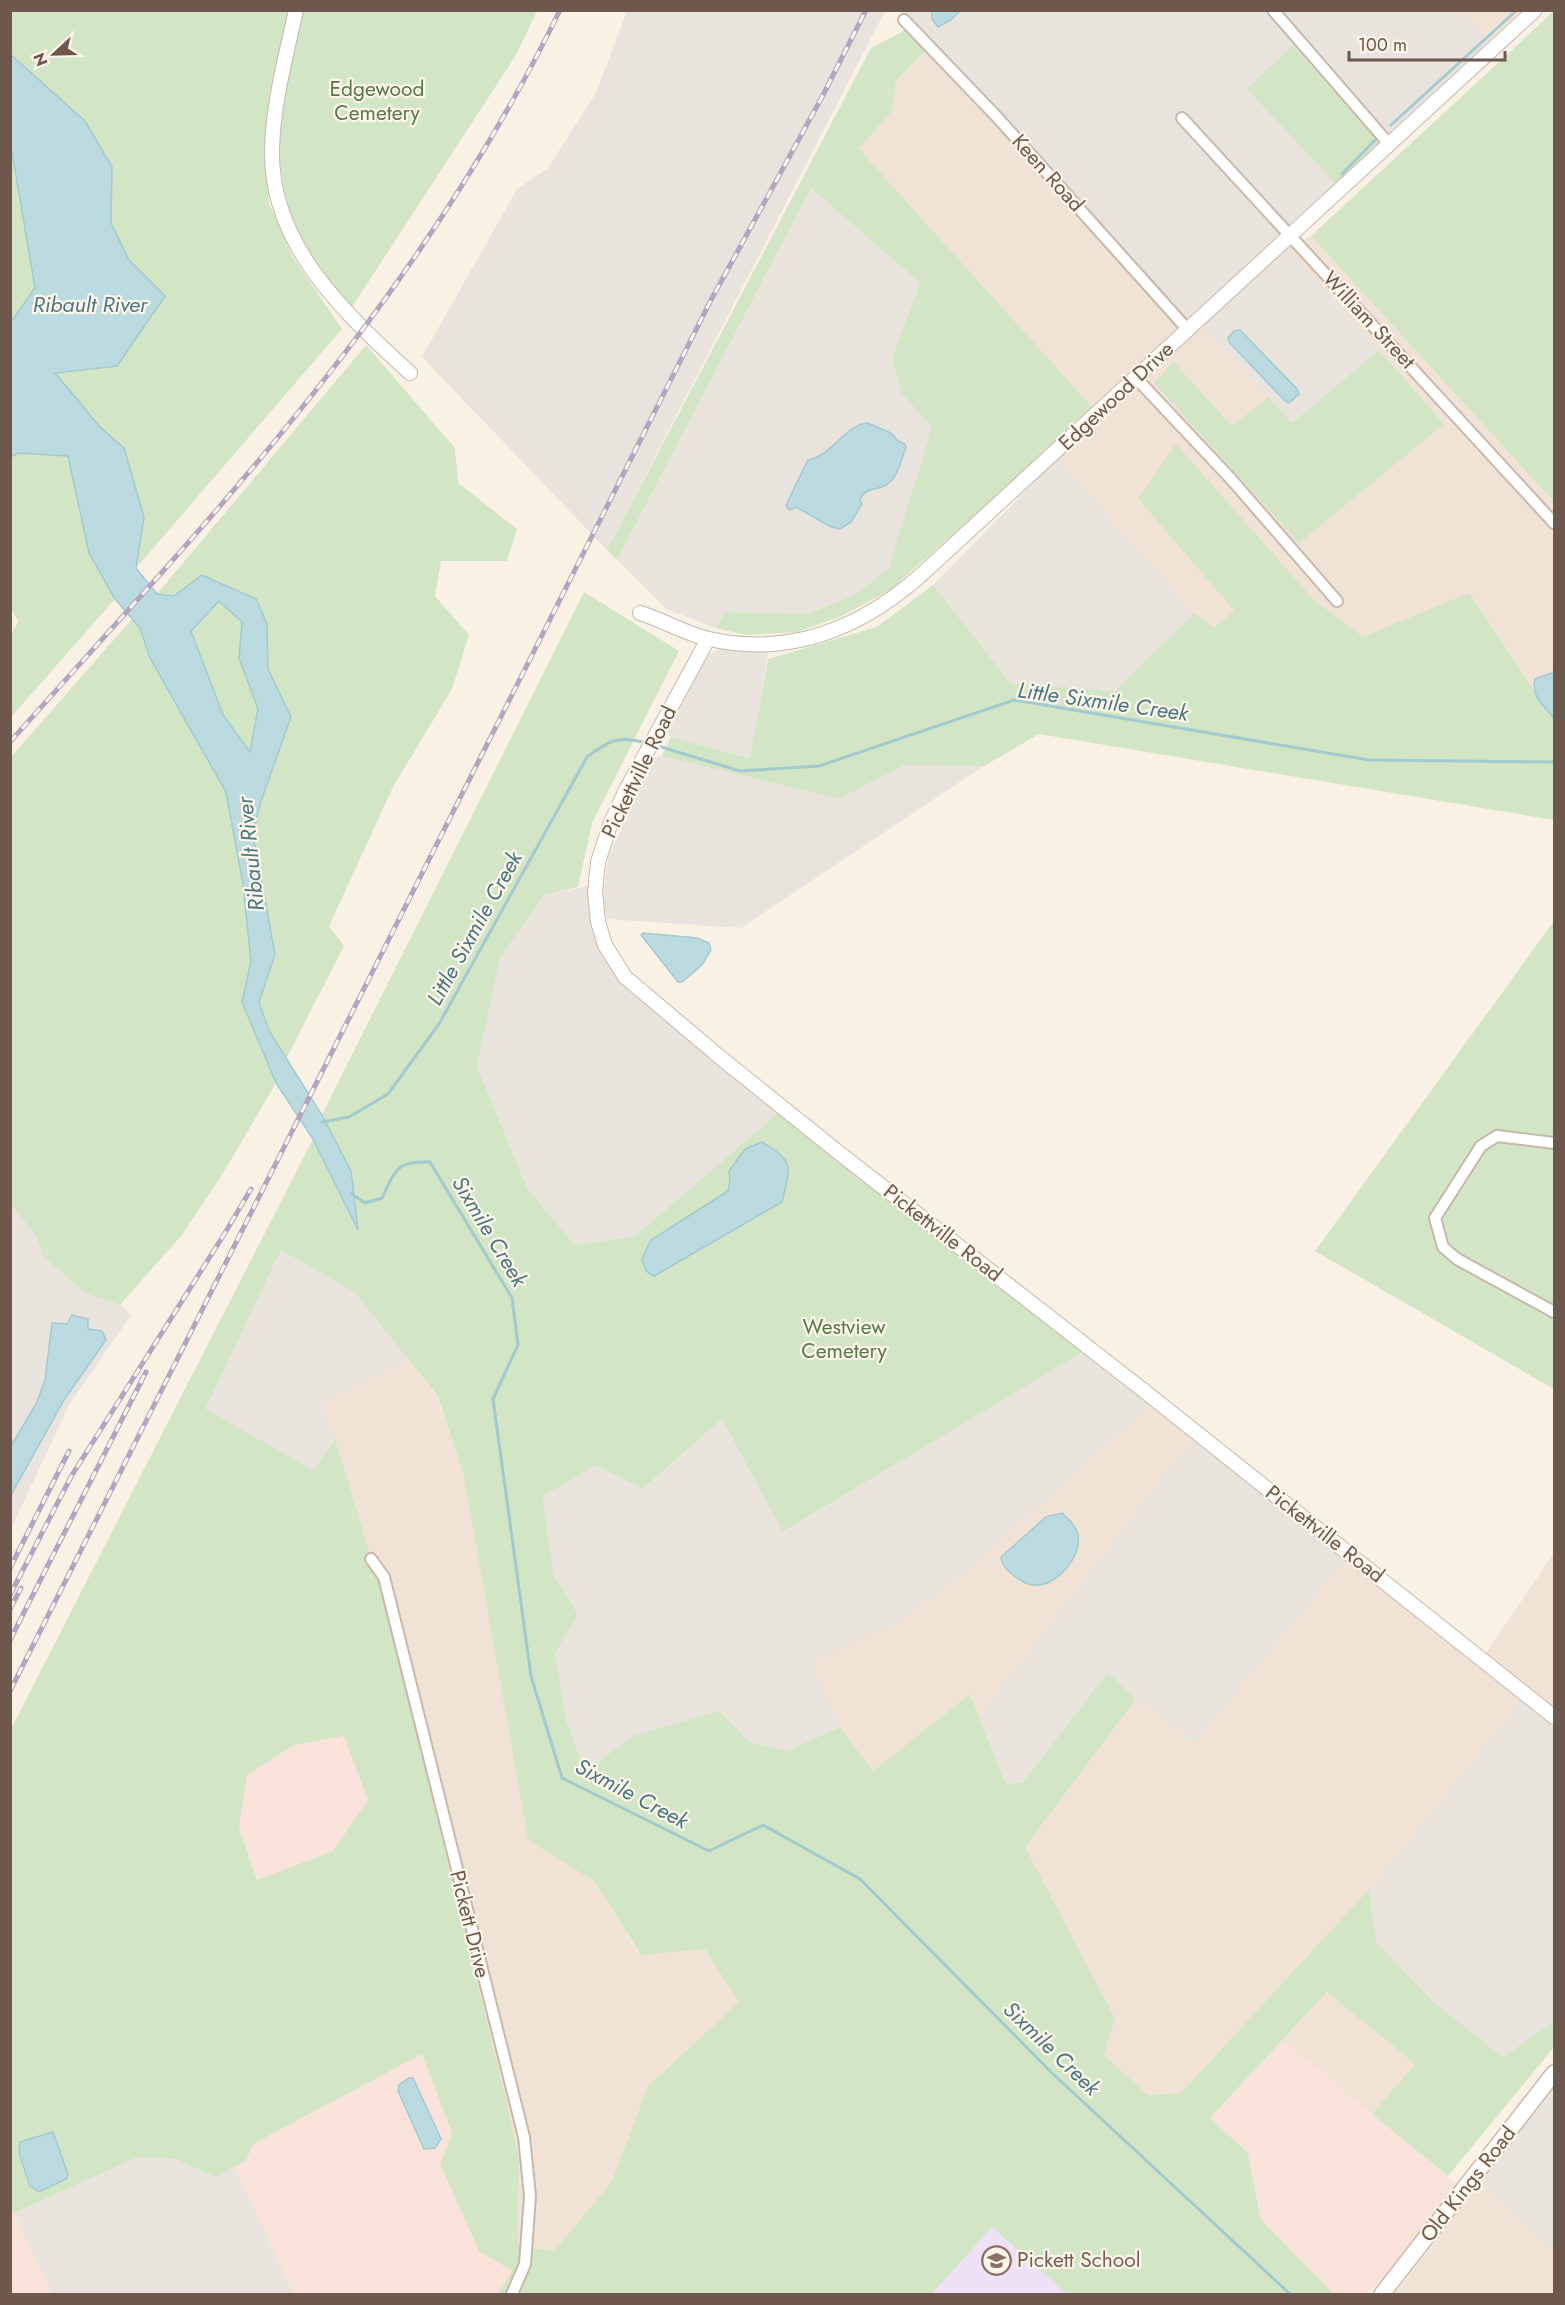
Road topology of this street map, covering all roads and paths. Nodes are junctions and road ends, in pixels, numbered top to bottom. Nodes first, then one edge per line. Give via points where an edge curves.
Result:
1 (296, 10) edge
2 (1273, 10) edge
3 (1535, 10) edge
4 (904, 21) dead end
5 (1182, 118) dead end
6 (1389, 144) junction
7 (1291, 235) junction
8 (1188, 330) junction
9 (410, 373) dead end
10 (1136, 378) junction
11 (1554, 523) edge
12 (1337, 601) dead end
13 (640, 613) dead end
14 (708, 639) junction
15 (1554, 1143) edge
16 (1554, 1312) edge
17 (371, 1559) dead end
18 (1554, 1718) edge
19 (1553, 2078) edge
20 (512, 2295) edge
21 (1382, 2295) edge

1 - 9 street via 272,153 283,210 294,240 320,282 363,330
2 - 6 street
3 - 6 street, Edgewood Drive
4 - 8 street, Keen Road via 997,117
5 - 7 street, William Street
6 - 7 street, Edgewood Drive
7 - 8 street, Edgewood Drive
7 - 11 street, William Street
8 - 10 street, Edgewood Drive
10 - 12 street
10 - 14 street, Edgewood Drive via 880,609 801,640 746,644
13 - 14 street, Edgewood Drive
14 - 18 street, Pickettville Road via 626,790 598,862 598,922 605,945 625,977 838,1152
15 - 16 street via 1497,1136 1481,1146 1435,1218 1443,1247 1457,1259
17 - 20 street, Pickett Drive via 384,1577 524,2137 530,2196 525,2264
19 - 21 main road, Old Kings Road

